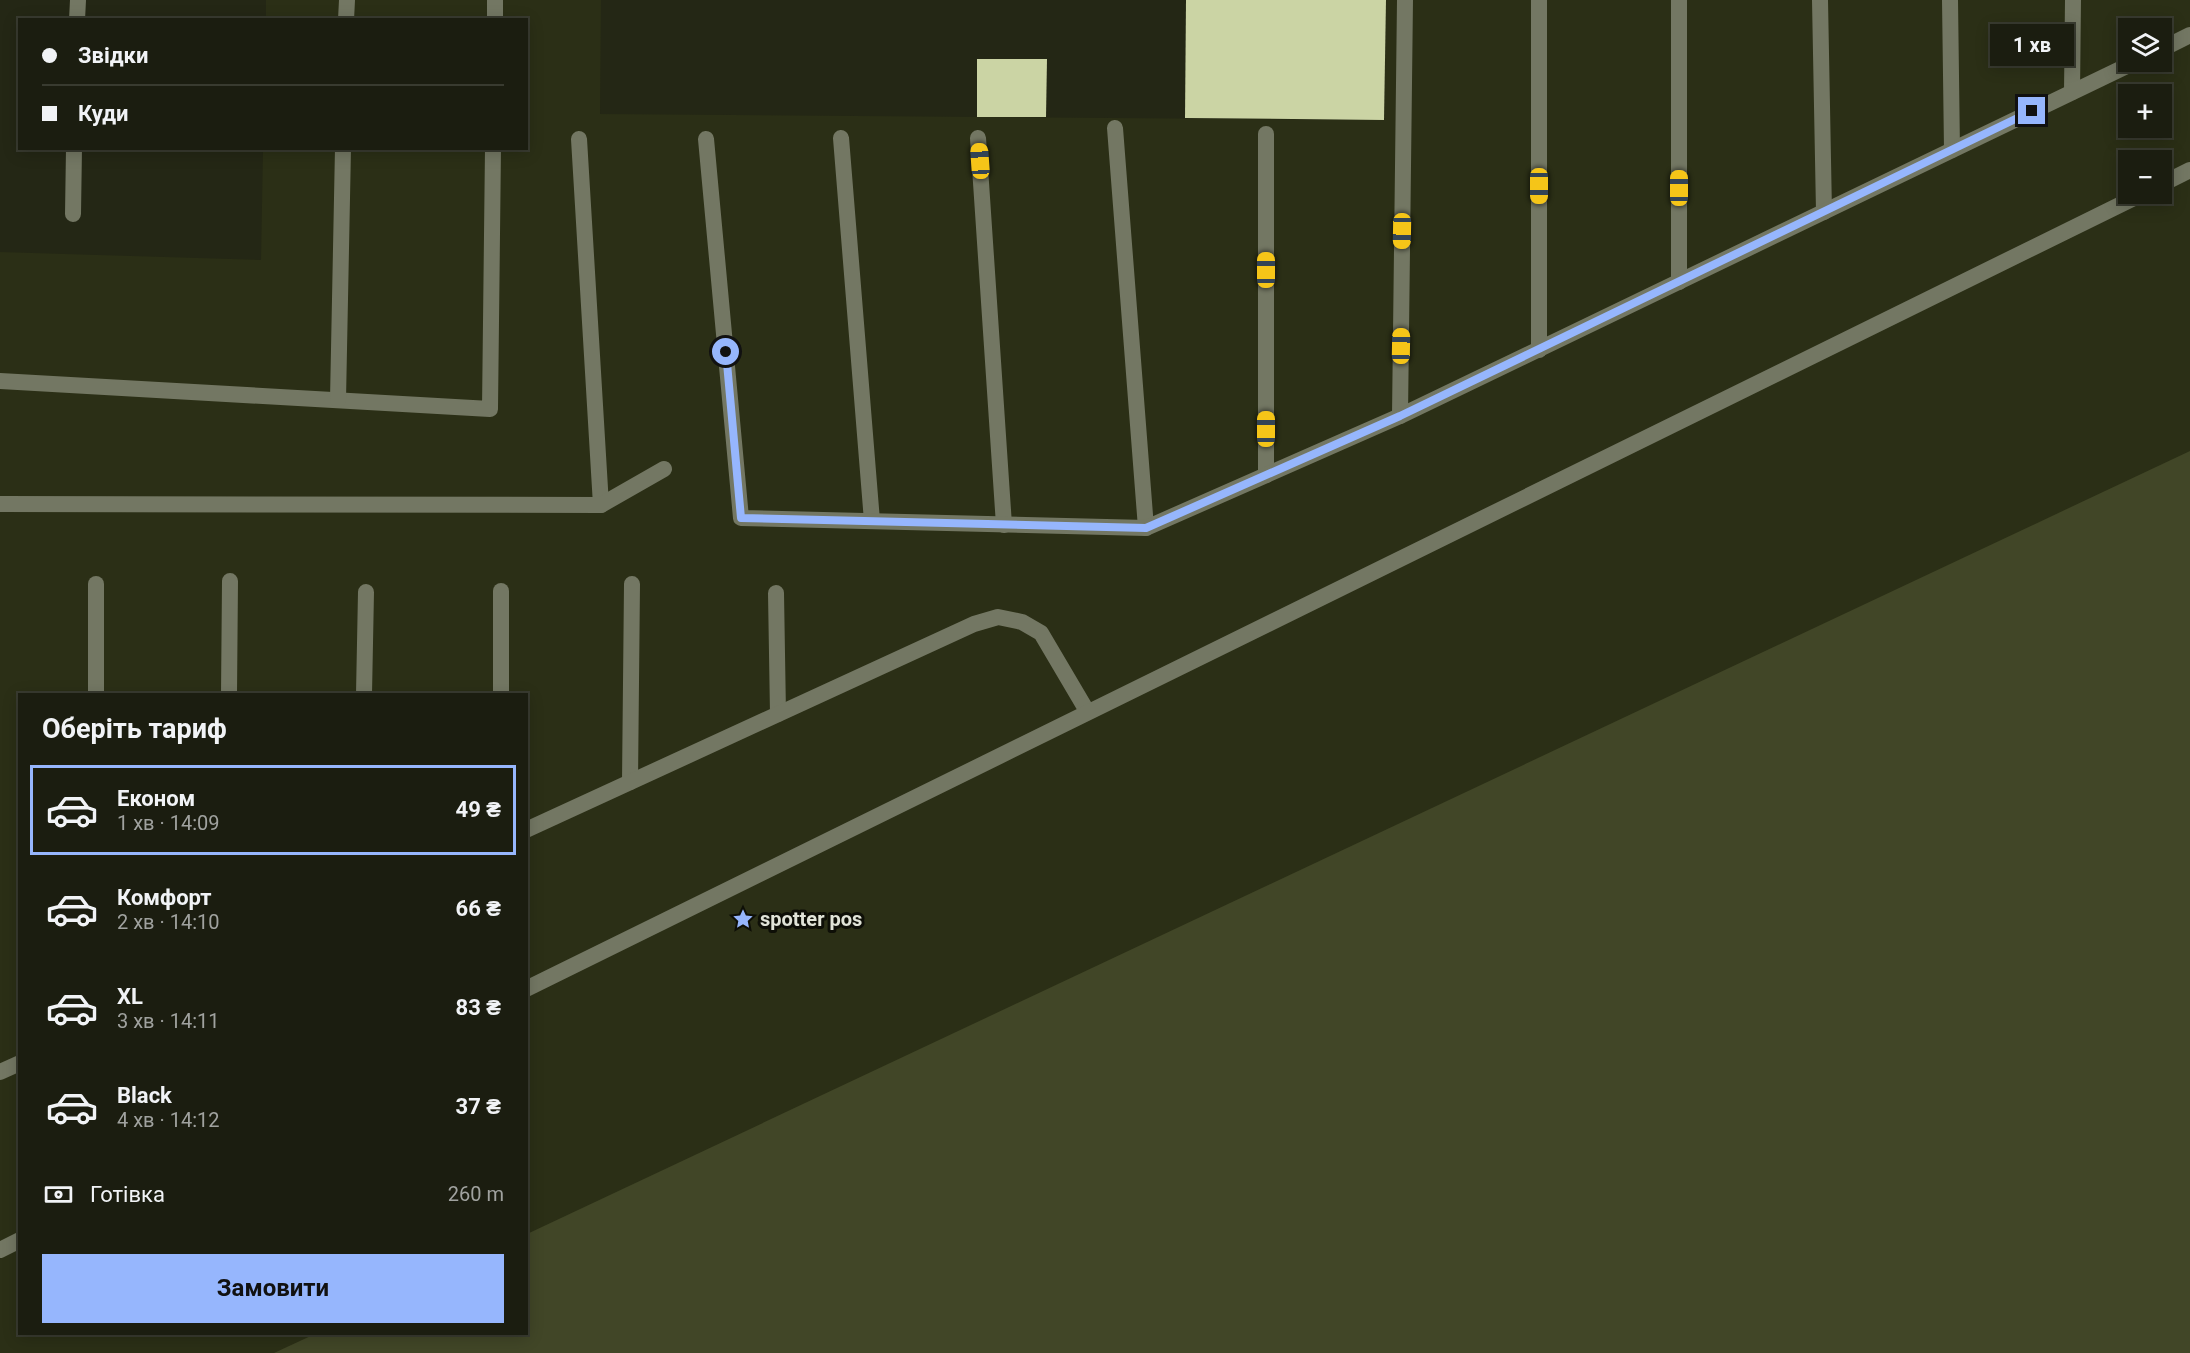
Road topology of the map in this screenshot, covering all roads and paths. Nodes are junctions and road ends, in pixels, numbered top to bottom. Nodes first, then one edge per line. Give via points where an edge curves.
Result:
1 (78, 0) edge
2 (347, 0) edge
3 (495, 0) edge
4 (1405, 0) edge
5 (1539, 0) edge
6 (1679, 0) edge
7 (1820, 0) edge
8 (1950, 0) edge
9 (2073, 0) edge
10 (77, 18) edge
11 (346, 18) edge
12 (495, 18) edge
13 (2190, 35) edge
14 (2172, 44) edge
15 (2118, 70) edge
16 (2072, 92) junction
17 (1115, 128) dead end
18 (1266, 134) dead end
19 (841, 138) dead end
20 (978, 138) dead end
21 (579, 139) dead end
22 (706, 139) dead end
23 (74, 150) edge
24 (343, 150) edge
25 (494, 150) edge
26 (1952, 150) junction
27 (2190, 170) edge
28 (2172, 179) edge
29 (2122, 204) edge
30 (1824, 212) junction
31 (73, 214) dead end
32 (1679, 282) junction
33 (1539, 350) junction
34 (0, 381) edge
35 (338, 400) junction
36 (1400, 416) junction
37 (664, 469) dead end
38 (1266, 475) junction
39 (0, 504) edge
40 (601, 505) junction
41 (872, 521) junction
42 (1004, 525) junction
43 (1146, 528) junction
44 (230, 581) dead end
45 (96, 584) dead end
46 (632, 584) dead end
47 (501, 591) dead end
48 (366, 592) dead end
49 (776, 593) dead end
50 (96, 693) edge
51 (229, 693) edge
52 (364, 693) edge
53 (501, 693) edge
54 (1088, 711) junction
55 (778, 714) junction
56 (630, 782) junction
57 (528, 829) edge
58 (528, 988) edge
59 (18, 1064) edge
60 (0, 1072) edge
61 (18, 1241) edge
62 (0, 1250) edge

1 - 10 lane
2 - 11 lane
3 - 12 lane
4 - 36 lane
5 - 33 lane
6 - 32 lane
7 - 30 lane
8 - 26 lane
9 - 16 lane
13 - 14 lane
15 - 16 lane
16 - 26 lane
17 - 43 lane
18 - 38 lane
19 - 41 lane
20 - 42 lane
21 - 40 lane
22 - 41 lane via 741,518
23 - 31 lane
24 - 35 lane
25 - 35 lane via 490,409
26 - 30 lane
27 - 28 lane
29 - 54 lane
30 - 32 lane
32 - 33 lane
33 - 36 lane
34 - 35 lane
36 - 38 lane
37 - 40 lane
38 - 43 lane
39 - 40 lane
41 - 42 lane
42 - 43 lane
44 - 51 lane
45 - 50 lane
46 - 56 lane
47 - 53 lane
48 - 52 lane
49 - 55 lane
54 - 55 lane via 1041,633 1022,622 998,617 974,624
54 - 58 lane
55 - 56 lane
56 - 57 lane
59 - 60 lane
61 - 62 lane

